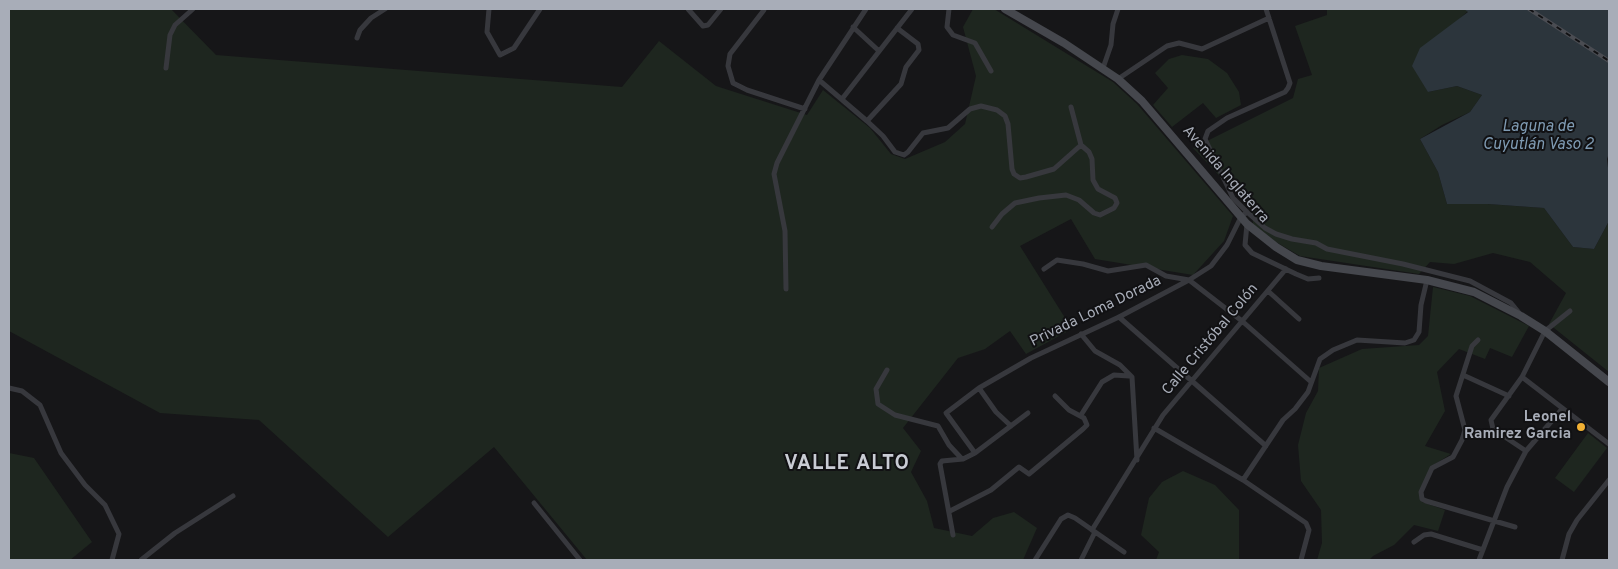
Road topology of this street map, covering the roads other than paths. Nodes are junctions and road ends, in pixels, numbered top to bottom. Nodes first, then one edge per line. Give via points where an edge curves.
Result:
1 (193, 9) edge
2 (385, 9) edge
3 (489, 9) edge
4 (540, 9) edge
5 (688, 9) edge
6 (721, 9) edge
7 (866, 9) edge
8 (912, 9) edge
9 (949, 9) edge
10 (1005, 9) edge
11 (1118, 9) edge
12 (1266, 9) edge
13 (764, 10) edge
14 (1269, 18) junction
15 (853, 27) junction
16 (897, 28) junction
17 (357, 38) dead end
18 (879, 51) junction
19 (166, 68) dead end
20 (1103, 68) junction
21 (991, 71) dead end
22 (1118, 79) junction
23 (819, 80) junction
24 (842, 99) junction
25 (1071, 107) dead end
26 (806, 109) junction
27 (868, 121) junction
28 (1081, 145) junction
29 (1245, 218) junction
30 (992, 227) dead end
31 (1044, 269) dead end
32 (1286, 269) junction
33 (1319, 278) dead end
34 (1189, 280) junction
35 (1427, 280) junction
36 (786, 289) dead end
37 (1268, 292) junction
38 (1570, 310) dead end
39 (1521, 316) junction
40 (1119, 317) junction
41 (1299, 319) dead end
42 (1242, 322) junction
43 (1545, 331) junction
44 (1081, 334) junction
45 (1478, 340) dead end
46 (887, 370) dead end
47 (1463, 376) junction
48 (1132, 377) junction
49 (1522, 377) junction
50 (1310, 380) junction
51 (1192, 381) junction
52 (1609, 382) edge
53 (9, 388) edge
54 (979, 388) junction
55 (1055, 396) dead end
56 (1509, 396) junction
57 (1562, 409) junction
58 (1028, 413) dead end
59 (1081, 415) junction
60 (1011, 426) junction
61 (1154, 428) junction
62 (1609, 444) edge
63 (1266, 446) junction
64 (1526, 452) junction
65 (976, 453) junction
66 (963, 459) junction
67 (1137, 460) junction
68 (1243, 480) junction
69 (1609, 480) edge
70 (233, 496) dead end
71 (534, 503) dead end
72 (950, 511) junction
73 (1494, 520) junction
74 (1515, 527) dead end
75 (1093, 531) junction
76 (952, 535) dead end
77 (1414, 542) dead end
78 (1483, 550) junction
79 (1124, 552) dead end
80 (112, 560) edge
81 (141, 560) edge
82 (580, 560) edge
83 (1035, 560) edge
84 (1081, 560) edge
85 (1301, 560) edge
86 (1479, 560) edge
87 (1562, 560) edge

1 - 19 street via 175,25 170,35
2 - 17 street via 371,18
3 - 4 street via 487,32 500,55 514,48
5 - 6 street via 703,26 708,25
7 - 15 street
8 - 16 street
9 - 21 street via 947,27 953,35 975,43
10 - 20 main road, Avenida Inglaterra
11 - 20 street
12 - 14 street
13 - 26 street via 730,54 728,66 733,83
14 - 22 street via 1202,49 1179,43 1167,46
14 - 29 street via 1290,83 1288,88 1227,118 1208,131 1205,139
15 - 18 street
15 - 23 street
16 - 18 street
16 - 27 street via 918,44 919,50 906,67 900,84
18 - 24 street
20 - 22 main road, Avenida Inglaterra
22 - 29 main road, Avenida Inglaterra via 1142,101
23 - 24 street
23 - 26 street
24 - 27 street
25 - 28 street
26 - 36 street via 774,174 786,231
27 - 28 street via 895,152 904,154 922,133 948,128 970,108 982,106 997,110 1005,116 1008,124 1012,169 1020,178 1054,169
28 - 30 street via 1092,159 1093,180 1098,189 1115,198 1114,208 1100,215 1066,195 1039,198 1015,203
29 - 32 street via 1245,245 1252,252
29 - 34 street, Privada Loma Dorada via 1211,266
29 - 35 main road, Avenida Inglaterra via 1270,243 1297,260
29 - 39 street via 1292,239 1316,243 1327,249 1470,281 1511,303
31 - 34 street via 1057,260 1108,271 1146,265 1166,276
32 - 33 street via 1308,279
32 - 37 street, Calle Cristóbal Colón
34 - 40 street, Privada Loma Dorada
34 - 42 street
35 - 39 main road, Avenida Inglaterra via 1474,292
35 - 50 street via 1419,332 1414,340 1405,343 1357,340 1320,359
37 - 41 street
37 - 42 street, Calle Cristóbal Colón
38 - 43 street
39 - 43 main road, Avenida Inglaterra
40 - 44 street, Privada Loma Dorada
40 - 51 street
42 - 50 street
42 - 51 street, Calle Cristóbal Colón
43 - 49 street
43 - 52 main road, Avenida Inglaterra
44 - 48 street via 1090,346 1120,365
44 - 54 street, Privada Loma Dorada
45 - 47 street via 1472,346
46 - 66 street via 876,389 878,404 895,415 938,426 949,445
47 - 56 street
47 - 73 street via 1456,396 1465,430 1462,440 1453,457 1432,468 1421,492 1422,499
48 - 59 street via 1114,375 1102,382
48 - 67 street
49 - 56 street
49 - 57 street
50 - 63 street via 1308,392 1283,420
51 - 61 street, Calle Cristóbal Colón
51 - 63 street
53 - 80 street via 22,391 40,405 61,453 105,505 118,534
54 - 60 street
54 - 65 street, Privada Loma Dorada via 946,413
55 - 59 street
56 - 64 street via 1490,425
57 - 62 street
57 - 64 street
58 - 60 street
59 - 72 street via 1087,425 1029,474 1019,467 991,490
60 - 65 street
61 - 67 street, Calle Cristóbal Colón
61 - 68 street
63 - 68 street
64 - 73 street
65 - 66 street
66 - 72 street via 942,461 940,464
67 - 75 street, Calle Cristóbal Colón
68 - 85 street via 1306,523 1308,530
69 - 87 street via 1577,520 1569,534
70 - 81 street via 175,533
71 - 82 street
72 - 76 street
73 - 74 street
73 - 78 street
75 - 79 street
75 - 83 street via 1068,515 1057,525
75 - 84 street, Calle Cristóbal Colón
77 - 78 street via 1431,534
78 - 86 street

